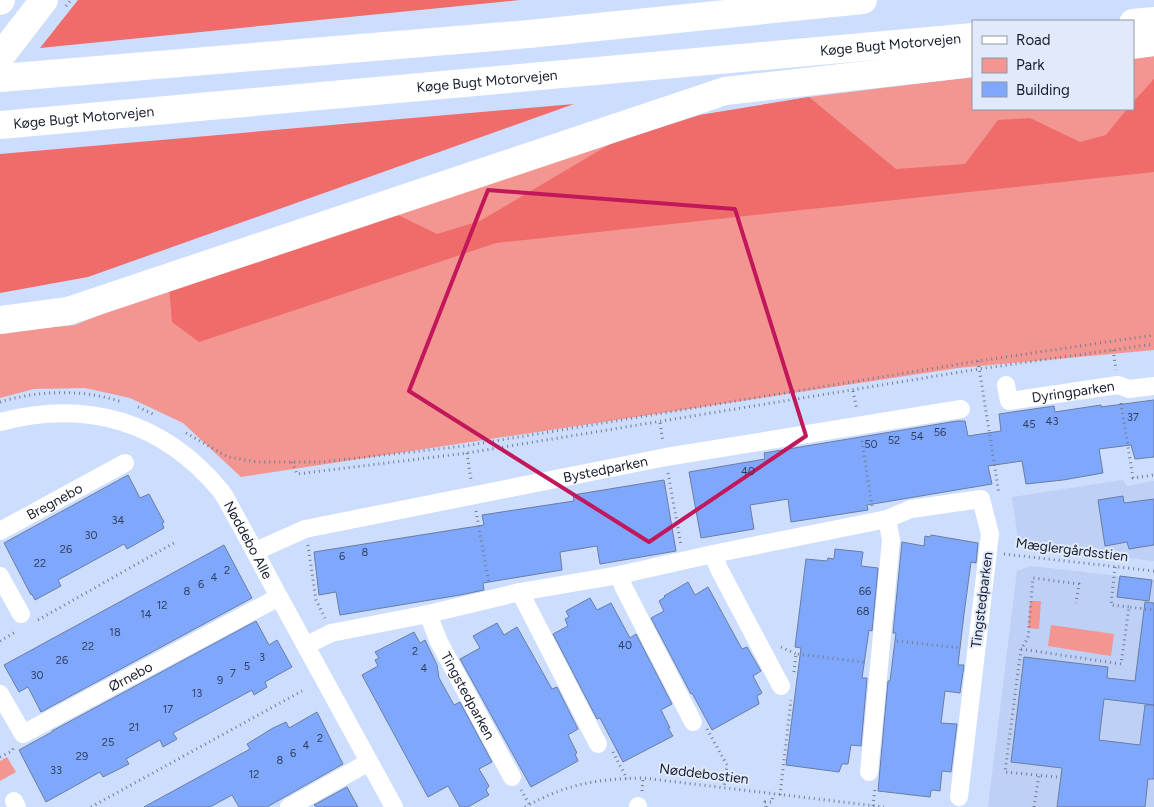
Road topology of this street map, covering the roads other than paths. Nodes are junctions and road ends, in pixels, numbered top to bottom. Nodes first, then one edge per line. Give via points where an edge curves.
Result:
1 (44, 0) edge
2 (863, 0) edge
3 (1154, 21) edge
4 (1134, 22) edge
5 (972, 37) edge
6 (1154, 42) edge
7 (1134, 45) edge
8 (0, 57) edge
9 (972, 63) edge
10 (0, 78) edge
11 (3, 125) edge
12 (0, 320) edge
13 (1154, 386) edge
14 (1008, 393) road end
15 (961, 409) road end
16 (0, 422) edge
17 (112, 463) dead end
18 (881, 520) junction
19 (0, 531) edge
20 (256, 551) junction
21 (712, 554) junction
22 (619, 575) junction
23 (0, 576) edge
24 (520, 592) junction
25 (279, 597) junction
26 (428, 614) junction
27 (28, 618) road end
28 (307, 645) junction
29 (789, 687) road end
30 (0, 694) edge
31 (693, 722) road end
32 (598, 744) road end
33 (369, 762) junction
34 (869, 772) dead end
35 (512, 777) dead end
36 (959, 797) dead end
37 (289, 807) edge
38 (394, 807) edge

1 - 8 main road
2 - 10 main road via 529,34
3 - 4 main road
5 - 11 main road, Køge Bugt Motorvejen
6 - 7 main road
9 - 12 main road via 725,91 68,311
13 - 14 street, Dyringparken via 1129,389 1118,385
15 - 20 street, Bystedparken via 666,457 305,529
16 - 20 street, Nøddebo Alle via 58,412 90,414 127,423 162,439 190,460 222,492
17 - 19 street, Bregnebo
18 - 21 street, Tingstedparken
18 - 34 street via 892,540
18 - 36 street, Tingstedparken via 911,509 981,499 990,534
20 - 25 street, Nøddebo Alle
21 - 22 street, Tingstedparken
21 - 29 street
22 - 24 street, Tingstedparken
22 - 31 street
23 - 27 street
24 - 26 street, Tingstedparken
24 - 32 street
25 - 28 street, Nøddebo Alle
25 - 30 street, Ørnebo via 23,734
26 - 28 street, Tingstedparken via 331,633
26 - 35 street, Tingstedparken via 439,642
28 - 33 street, Nøddebo Alle
33 - 37 street
33 - 38 street, Nøddebo Alle

